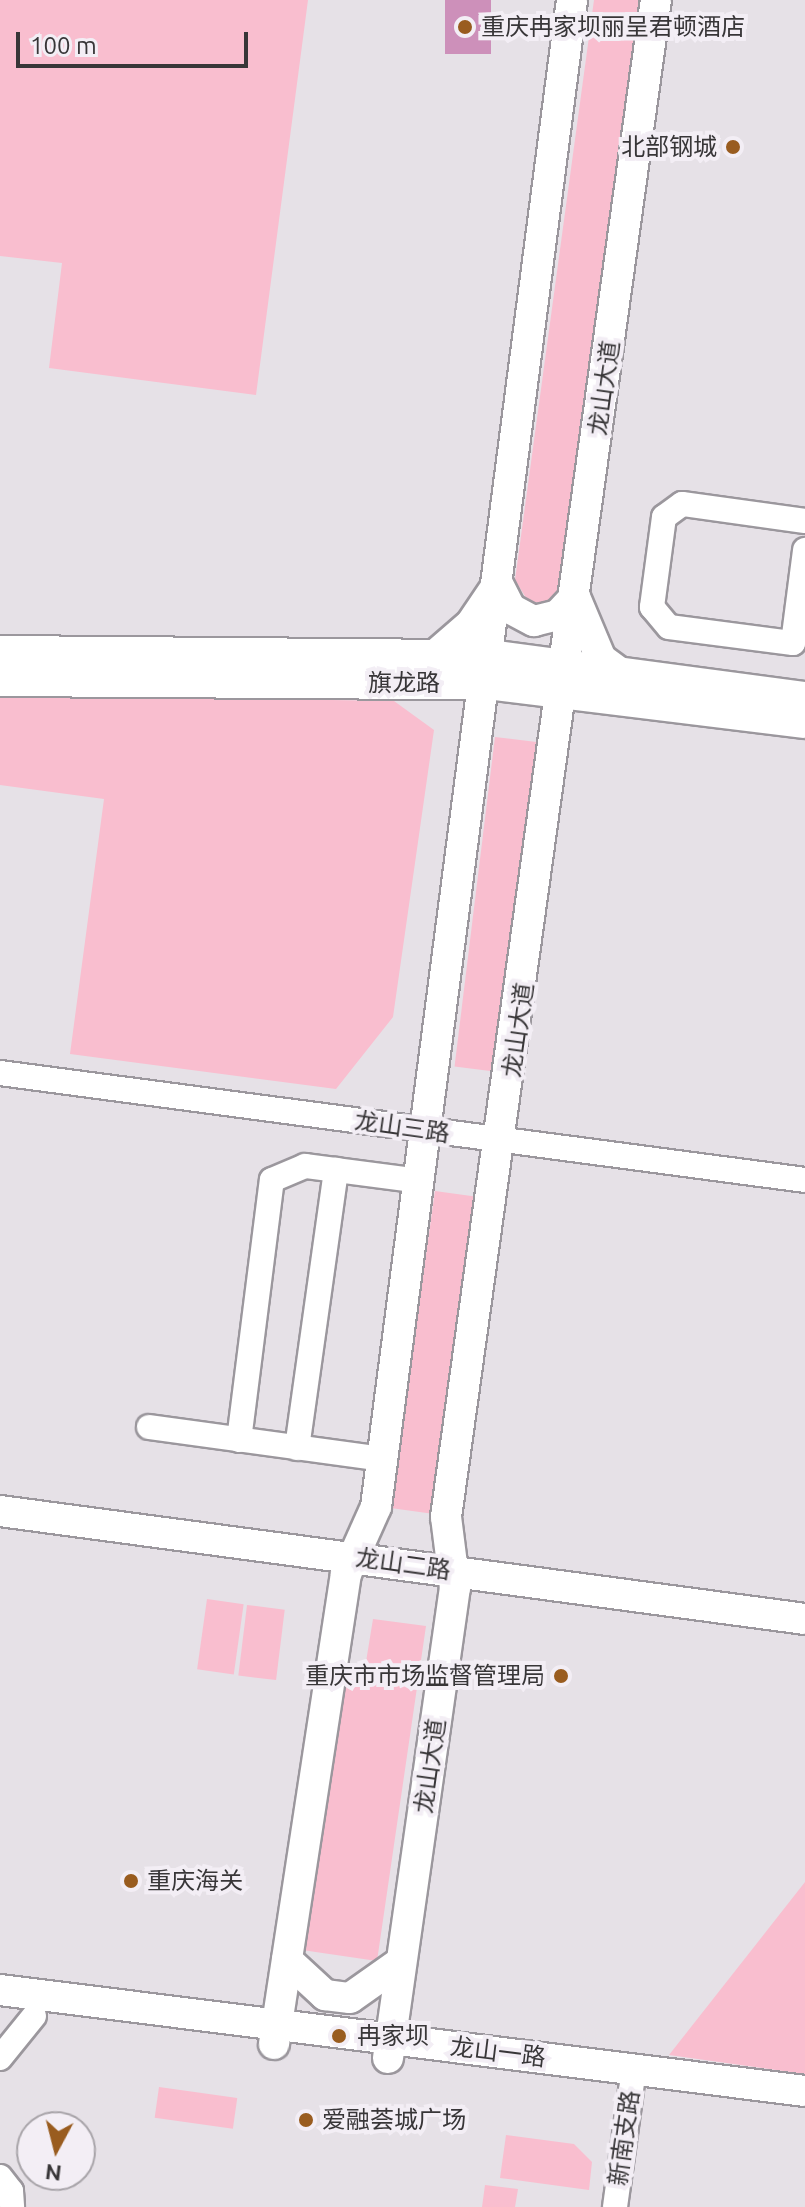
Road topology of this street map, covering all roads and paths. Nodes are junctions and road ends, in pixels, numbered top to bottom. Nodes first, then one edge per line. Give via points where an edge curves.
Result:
1 (572, 0) edge
2 (656, 0) edge
3 (805, 521) edge
4 (805, 550) edge
5 (498, 584) junction
6 (575, 597) junction
7 (0, 651) edge
8 (435, 655) junction
9 (488, 670) junction
10 (620, 673) junction
11 (564, 678) junction
12 (0, 681) edge
13 (805, 697) edge
14 (805, 723) edge
15 (0, 1073) edge
16 (428, 1130) junction
17 (502, 1141) junction
18 (336, 1170) junction
19 (805, 1180) edge
20 (421, 1181) junction
21 (149, 1427) dead end
22 (239, 1440) junction
23 (297, 1448) junction
24 (383, 1459) junction
25 (0, 1511) edge
26 (0, 1529) edge
27 (350, 1566) junction
28 (453, 1580) junction
29 (805, 1619) edge
30 (805, 1636) edge
31 (287, 1960) junction
32 (401, 1962) junction
33 (0, 1990) edge
34 (0, 2011) edge
35 (34, 2016) junction
36 (275, 2034) junction
37 (389, 2049) junction
38 (0, 2058) edge
39 (633, 2078) junction
40 (805, 2091) edge
41 (805, 2111) edge
42 (0, 2177) edge
43 (12, 2207) edge
44 (615, 2207) edge

1 - 5 main road
2 - 6 main road, 龙山大道
3 - 4 street via 682,504 664,517 652,607 669,627 793,643
5 - 6 main road via 511,609 534,621 558,615
5 - 8 main road via 471,624
5 - 9 main road
6 - 10 main road via 601,659
6 - 11 main road, 龙山大道
7 - 8 main road
8 - 9 main road
9 - 11 main road
9 - 12 main road, 旗龙路
9 - 16 main road
10 - 11 main road
10 - 13 main road
11 - 14 main road
11 - 17 main road, 龙山大道
15 - 16 street, 龙山三路
16 - 17 street, 龙山三路
16 - 20 main road
17 - 19 street, 龙山三路
17 - 28 main road, 龙山大道 via 446,1517
18 - 20 street
18 - 22 street via 305,1166 272,1180
18 - 23 street
20 - 24 main road
21 - 22 street
22 - 23 street
23 - 24 street
24 - 27 main road via 376,1507
25 - 27 main road, 龙山二路
26 - 27 main road, 龙山二路
27 - 28 main road, 龙山二路
27 - 31 main road
28 - 29 main road, 龙山二路
28 - 30 main road, 龙山二路
28 - 32 main road, 龙山大道
31 - 32 main road via 325,1995 350,1998
31 - 36 main road
32 - 37 main road, 龙山大道
33 - 36 main road, 龙山一路
34 - 35 main road, 龙山一路
35 - 36 main road, 龙山一路
35 - 38 street
36 - 37 main road, 龙山一路
37 - 39 main road, 龙山一路
39 - 40 main road, 龙山一路
39 - 41 main road, 龙山一路
39 - 44 street, 新南支路
42 - 43 street via 11,2191

